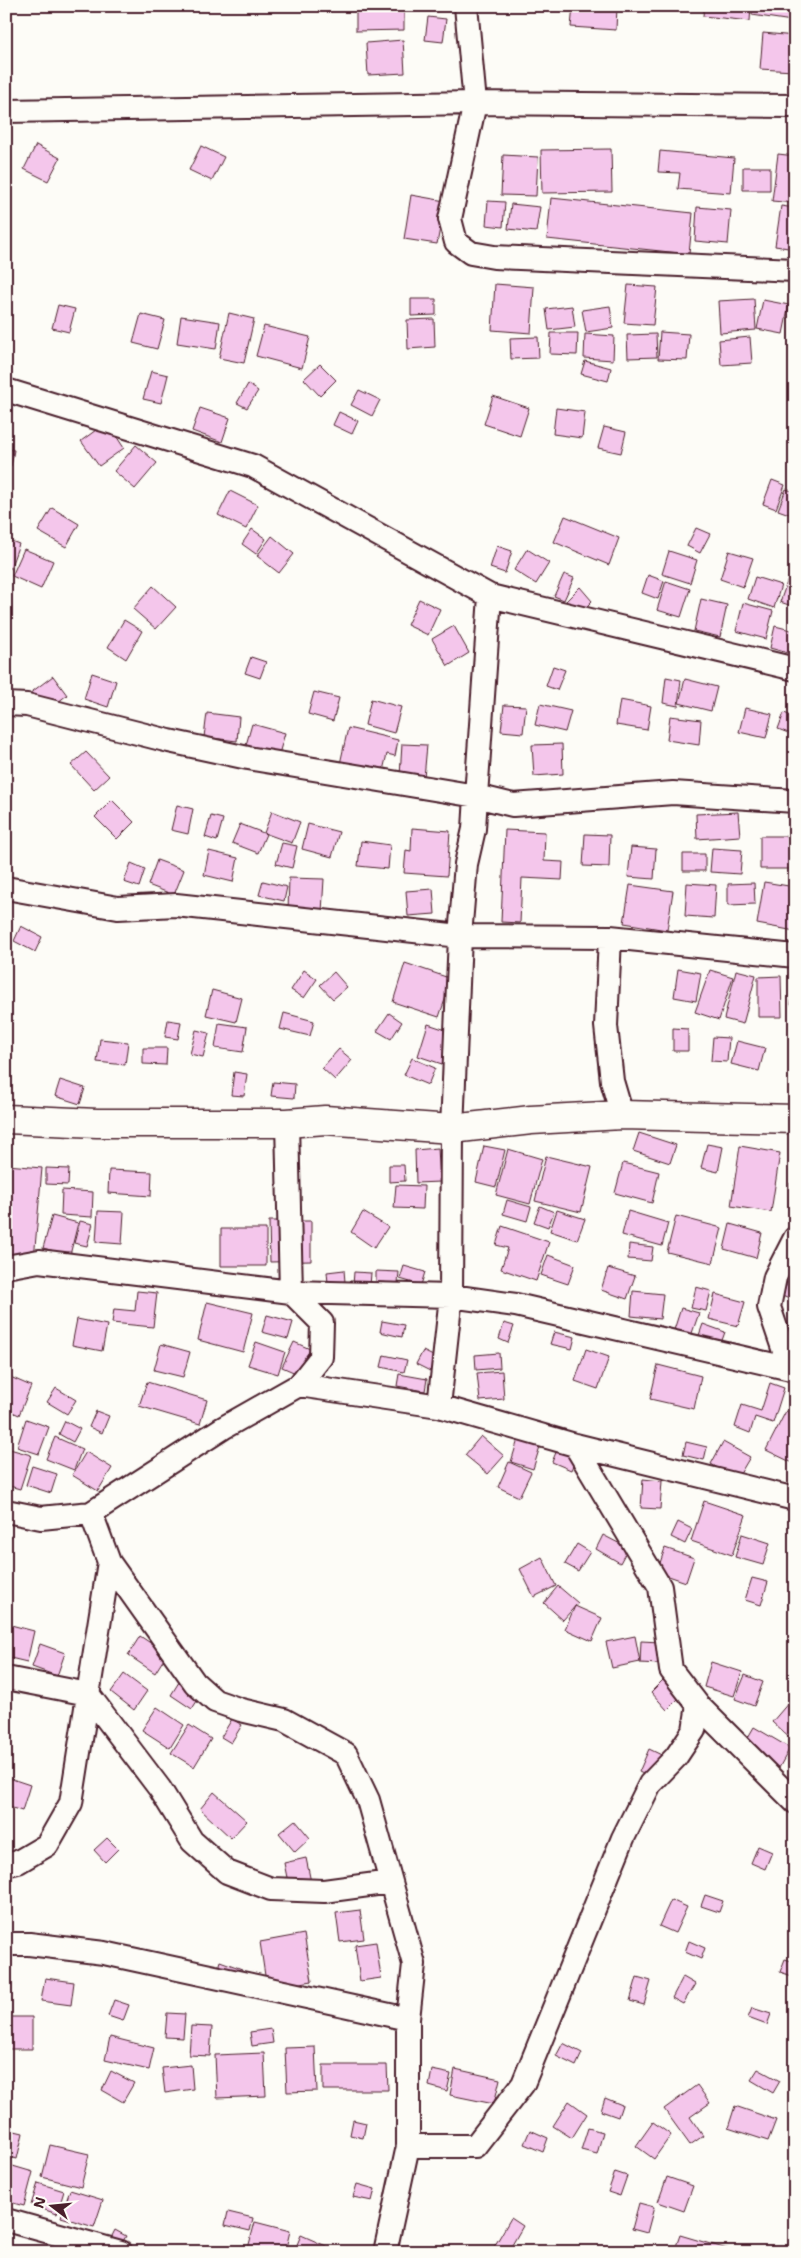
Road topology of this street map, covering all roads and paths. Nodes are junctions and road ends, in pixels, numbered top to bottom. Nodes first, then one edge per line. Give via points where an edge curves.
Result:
1 (466, 6) edge
2 (475, 103) junction
3 (795, 106) edge
4 (6, 111) edge
5 (795, 270) edge
6 (6, 390) edge
7 (490, 596) junction
8 (795, 669) edge
9 (6, 704) edge
10 (476, 796) junction
11 (795, 801) edge
12 (6, 888) edge
13 (460, 936) junction
14 (610, 937) junction
15 (795, 956) edge
16 (622, 1115) junction
17 (6, 1119) edge
18 (795, 1120) edge
19 (287, 1123) junction
20 (452, 1129) junction
21 (795, 1238) edge
22 (6, 1267) edge
23 (291, 1292) junction
24 (451, 1296) junction
25 (792, 1370) edge
26 (299, 1384) junction
27 (439, 1406) junction
28 (575, 1445) junction
29 (795, 1499) edge
30 (6, 1511) edge
31 (91, 1513) junction
32 (109, 1562) junction
33 (6, 1678) edge
34 (88, 1694) junction
35 (698, 1705) junction
36 (795, 1802) edge
37 (10, 1861) edge
38 (391, 1882) junction
39 (6, 1944) edge
40 (408, 2019) junction
41 (408, 2146) junction
42 (6, 2220) edge
43 (121, 2252) edge
44 (385, 2252) edge

1 - 2 street
2 - 3 street
2 - 4 street
2 - 5 street via 450,219 456,242 471,253 494,257
6 - 7 street via 253,466
7 - 8 street
7 - 10 street
9 - 10 street via 27,704 248,758
10 - 11 street via 513,805 673,793
10 - 13 street
12 - 13 street via 118,908 176,905
13 - 14 street
13 - 20 street
14 - 15 street
14 - 16 street via 606,1026 612,1081
16 - 18 street
16 - 20 street
17 - 19 street via 97,1123
19 - 20 street via 325,1120
19 - 23 street
20 - 24 street
21 - 25 street via 775,1277 769,1307
22 - 23 street via 39,1261
23 - 24 street
23 - 26 street via 322,1324 321,1358
24 - 25 street via 516,1305
24 - 27 street
26 - 27 street
26 - 31 street
27 - 28 street
28 - 29 street
28 - 35 street via 660,1587 671,1670
30 - 31 street via 41,1518
31 - 32 street
32 - 34 street
32 - 38 street via 195,1683 215,1701 284,1720 346,1754 368,1800
33 - 34 street
34 - 37 street via 71,1803 47,1845
34 - 38 street via 160,1789 192,1841 226,1872 271,1889 324,1891
35 - 36 street
35 - 41 street via 694,1730 676,1757 650,1784 623,1838 523,2084 475,2146
38 - 40 street via 414,1964
39 - 40 street via 104,1953
40 - 41 street
41 - 44 street
42 - 43 street

